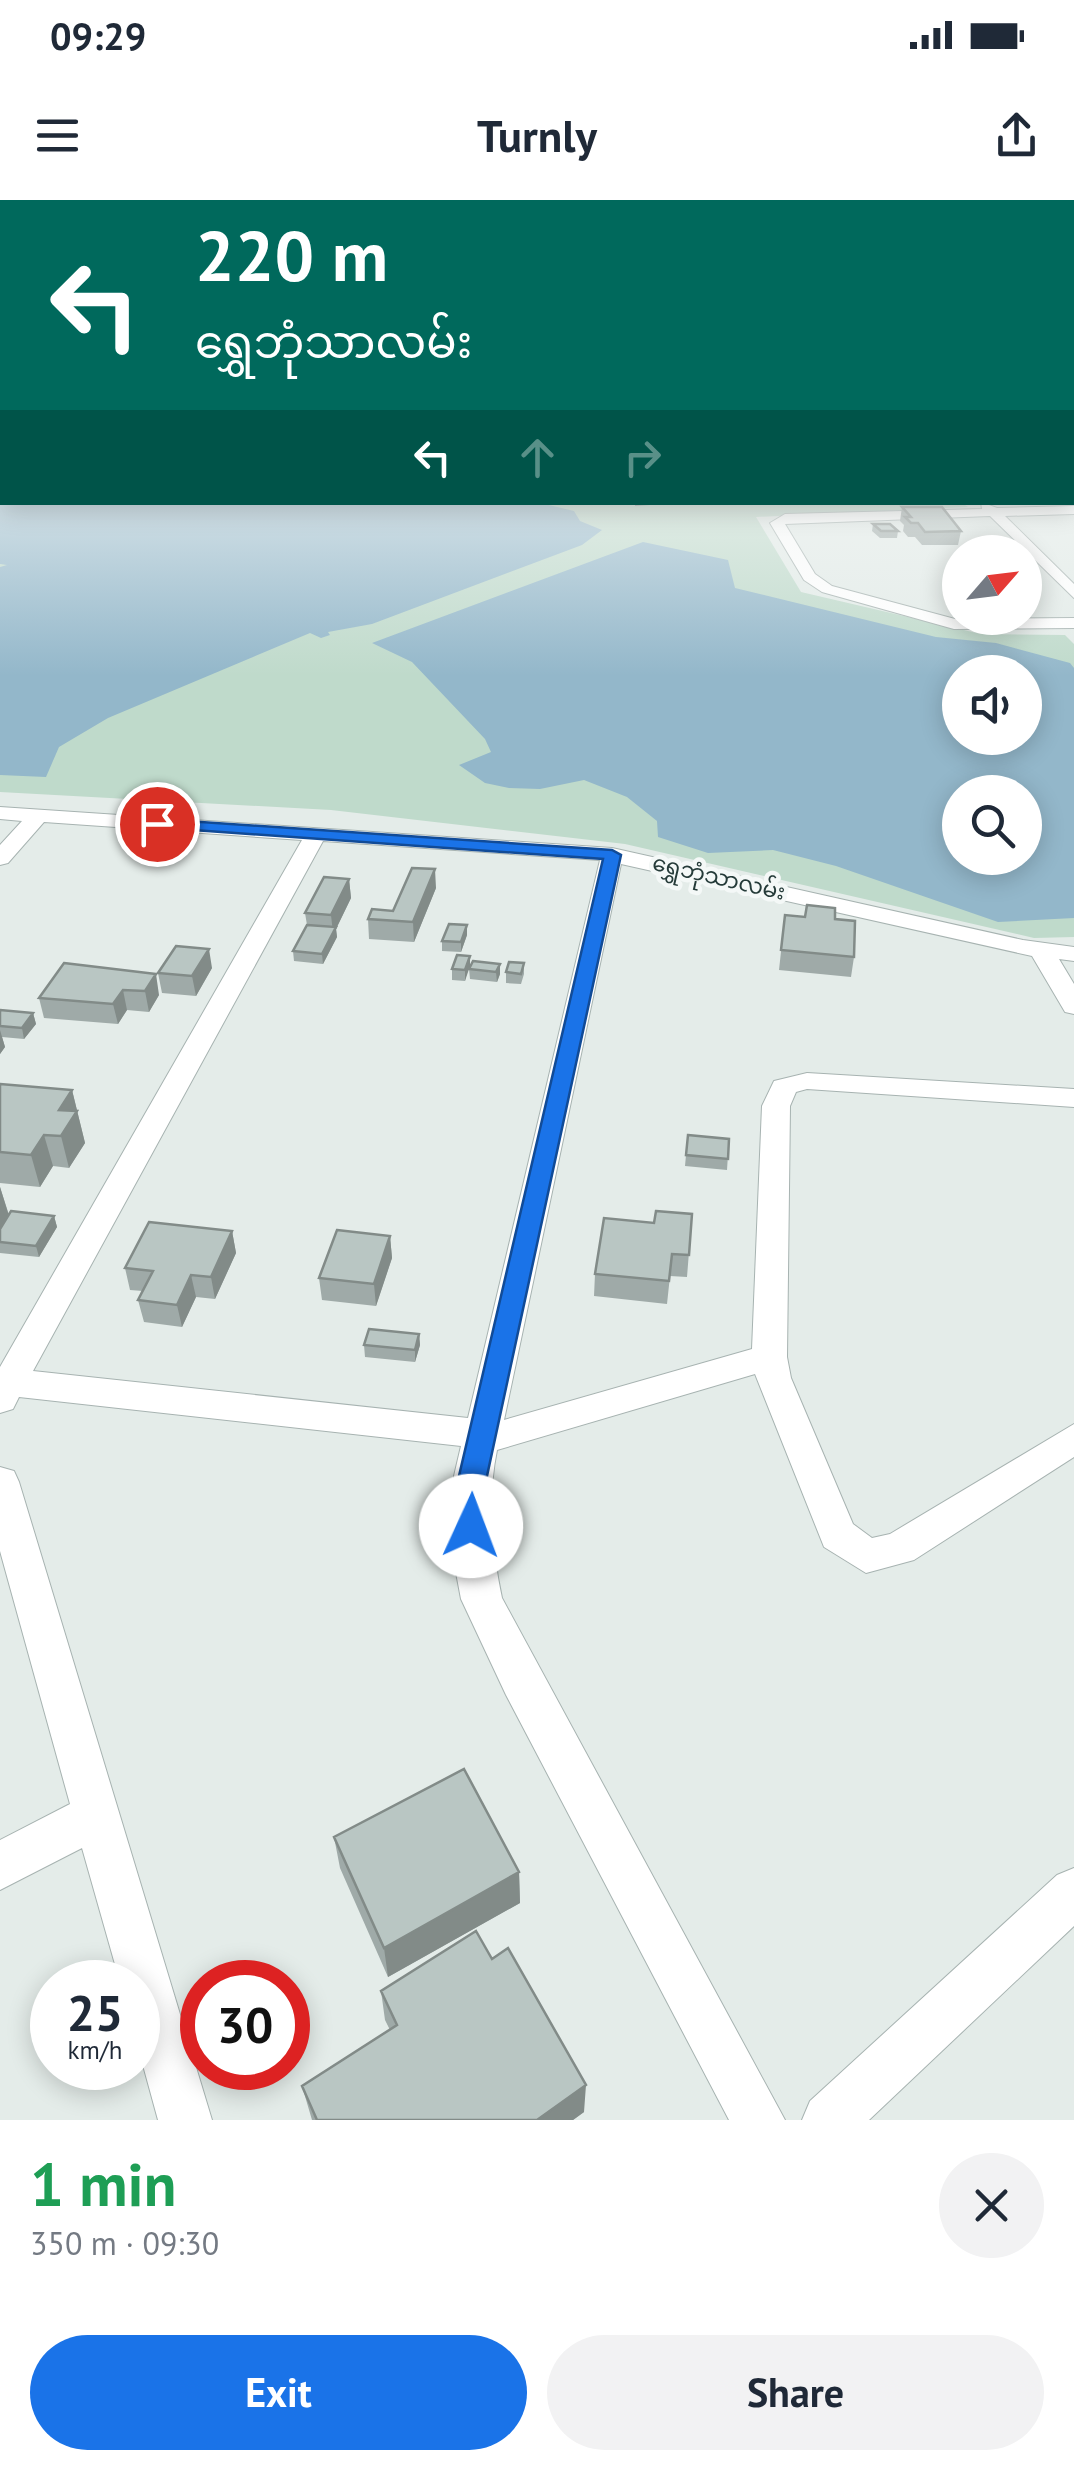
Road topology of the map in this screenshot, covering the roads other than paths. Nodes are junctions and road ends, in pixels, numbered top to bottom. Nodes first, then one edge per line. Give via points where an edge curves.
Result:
1 (987, 506) edge
2 (1074, 510) edge
3 (1074, 593) edge
4 (1074, 623) edge
5 (0, 813) edge
6 (38, 816) junction
7 (316, 834) junction
8 (612, 855) junction
9 (0, 858) edge
10 (1042, 951) junction
11 (1074, 954) edge
12 (1074, 1006) edge
13 (1074, 1098) edge
14 (768, 1357) junction
15 (2, 1387) edge
16 (482, 1436) junction
17 (1074, 1438) edge
18 (0, 1482) edge
19 (96, 1815) junction
20 (0, 1866) edge
21 (1074, 1892) edge
22 (185, 2120) edge
23 (758, 2120) edge
24 (830, 2120) edge

1 - 2 street
1 - 3 street
1 - 4 street via 777,523 810,577 827,589 954,624
5 - 6 street, ရွှေဘုံသာလမ်း
6 - 7 street, ရွှေဘုံသာလမ်း
6 - 9 street
7 - 8 street, ရွှေဘုံသာလမ်း
7 - 15 street
8 - 10 street, ရွှေဘုံသာလမ်း
8 - 16 street
10 - 11 street, ရွှေဘုံသာလမ်း
10 - 12 street
13 - 14 street via 807,1081 784,1087 776,1106
14 - 16 street via 526,1432
14 - 17 street via 785,1418 838,1535 866,1556 900,1548
15 - 16 street
16 - 23 street via 471,1526 482,1599
18 - 19 street
19 - 20 street
19 - 22 street
21 - 24 street

